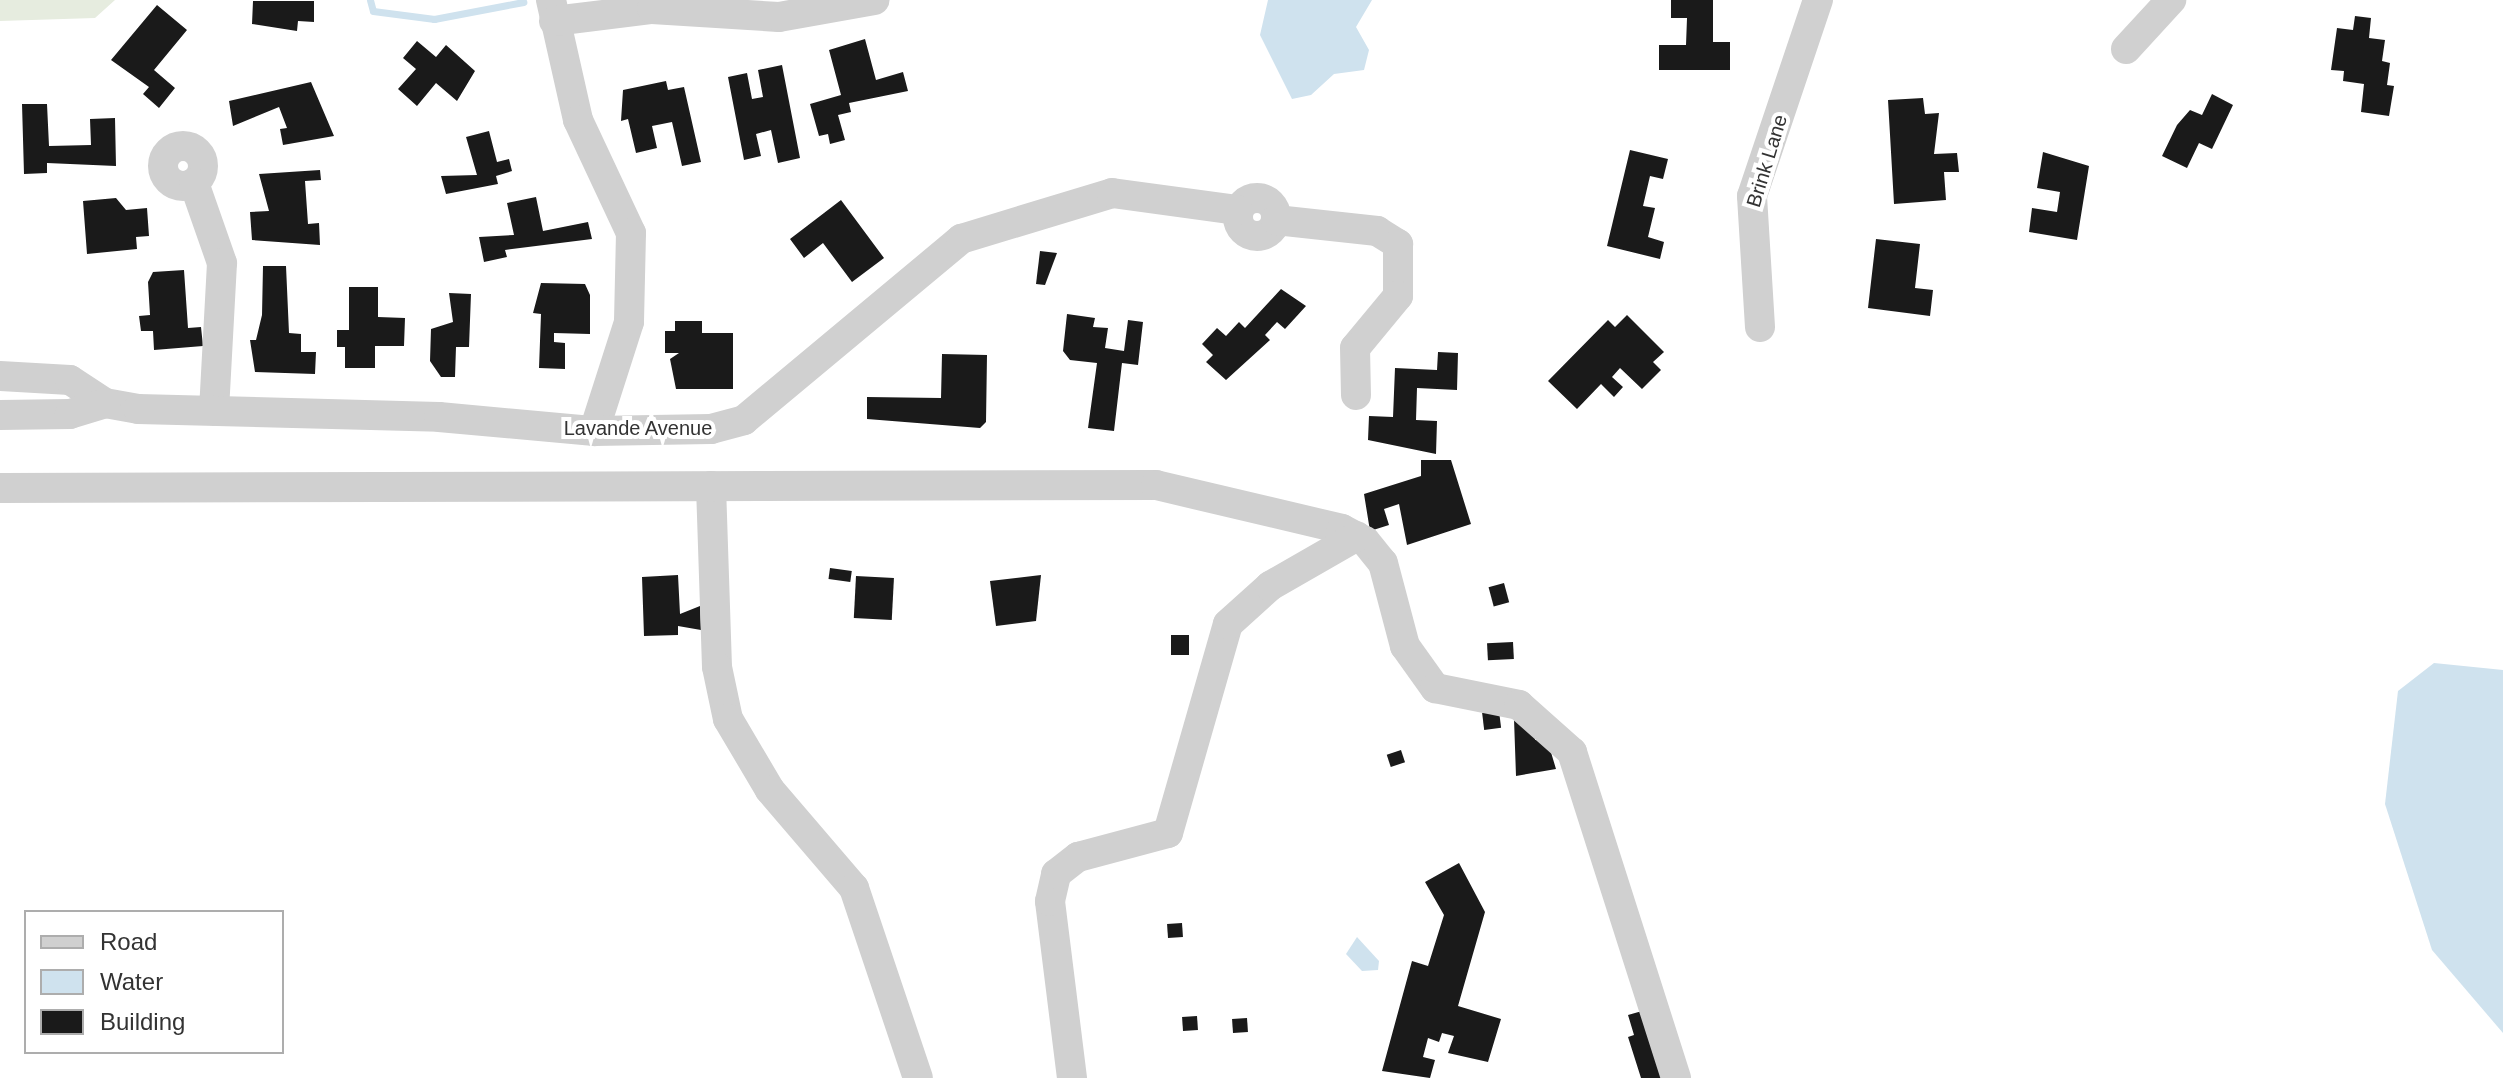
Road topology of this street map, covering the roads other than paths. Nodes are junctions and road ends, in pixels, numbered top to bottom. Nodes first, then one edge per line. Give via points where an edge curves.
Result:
1 (874, 0) edge
2 (1818, 0) edge
3 (2171, 0) edge
4 (552, 10) edge
5 (2126, 49) dead end
6 (194, 183) dead end
7 (1760, 327) dead end
8 (0, 360) edge
9 (0, 376) edge
10 (1356, 395) dead end
11 (105, 403) junction
12 (214, 411) junction
13 (0, 415) edge
14 (594, 431) junction
15 (711, 486) junction
16 (0, 488) edge
17 (1357, 536) junction
18 (918, 1078) edge
19 (1072, 1078) edge
20 (1676, 1078) edge

1 - 4 street via 779,17 652,9
2 - 7 street, Brink Lane via 1752,196
3 - 5 street
4 - 14 street via 578,120 631,233 629,322
6 - 12 street via 222,263
8 - 11 street via 64,365 87,376
9 - 11 street, Lavande Avenue via 70,380
10 - 14 street, Lavande Avenue via 1355,348 1398,296 1398,244 1377,231 1276,220 1266,199 1249,198 1238,210 1112,193 1042,211 937,252 744,420 711,429
11 - 12 street, Lavande Avenue
11 - 13 street, Lavande Avenue via 70,414
12 - 14 street, Lavande Avenue via 439,417
15 - 16 street
15 - 17 street via 1171,486
15 - 18 street via 717,667 728,719 770,790 854,888
17 - 19 street via 1270,586 1228,624 1168,833 1078,857 1056,874 1050,901
17 - 20 street via 1383,563 1405,646 1435,688 1519,705 1572,752

